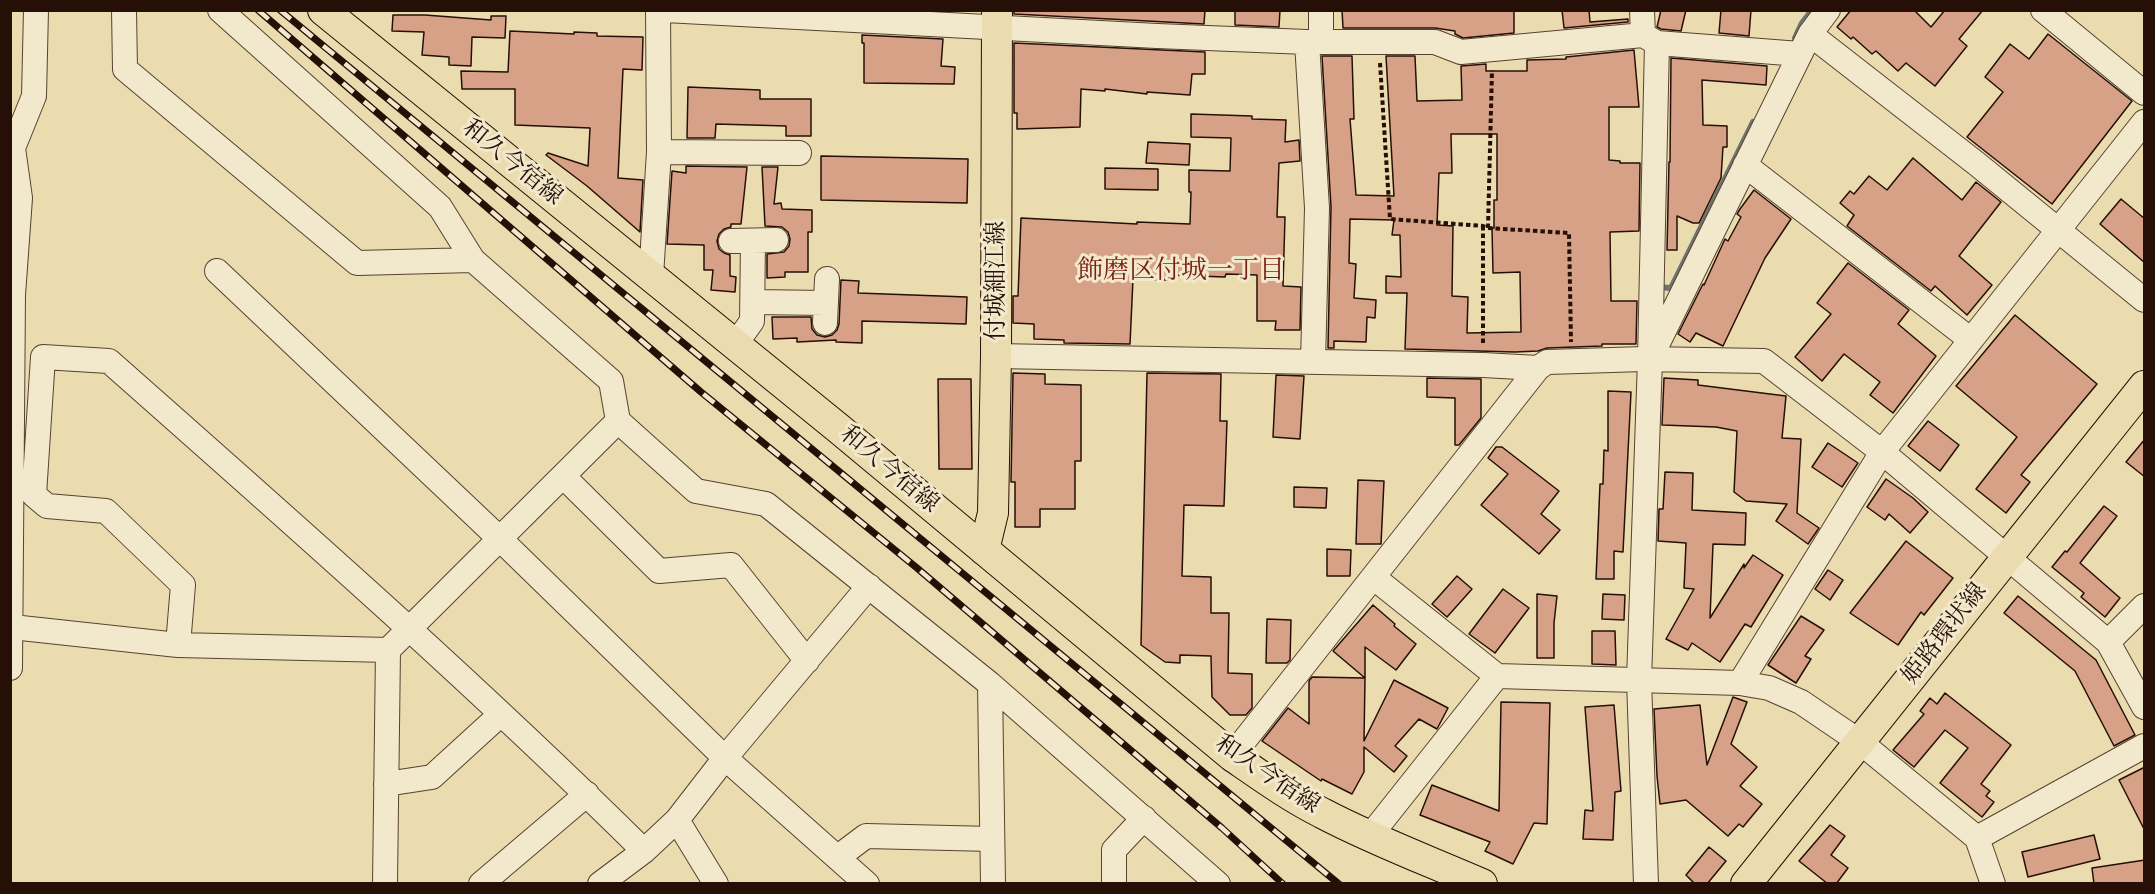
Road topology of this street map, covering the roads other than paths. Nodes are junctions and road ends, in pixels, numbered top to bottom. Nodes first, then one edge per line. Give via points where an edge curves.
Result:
1 (21, 10) edge
2 (36, 10) edge
3 (124, 10) edge
4 (220, 10) edge
5 (323, 10) edge
6 (658, 10) edge
7 (665, 10) edge
8 (1321, 10) edge
9 (1642, 10) edge
10 (1828, 10) edge
11 (2043, 10) edge
12 (704, 11) edge
13 (814, 14) edge
14 (997, 20) edge
15 (1650, 39) junction
16 (1314, 41) junction
17 (1805, 44) junction
18 (2145, 93) edge
19 (2145, 122) edge
20 (13, 148) junction
21 (659, 152) junction
22 (799, 153) dead end
23 (1746, 165) junction
24 (2058, 230) junction
25 (753, 241) dead end
26 (473, 260) junction
27 (217, 272) dead end
28 (651, 276) junction
29 (2145, 300) edge
30 (753, 302) junction
31 (826, 302) dead end
32 (1971, 340) junction
33 (735, 345) junction
34 (996, 356) junction
35 (1650, 358) junction
36 (1313, 362) junction
37 (13, 368) junction
38 (1538, 368) junction
39 (42, 371) junction
40 (2145, 386) edge
41 (618, 421) junction
42 (1882, 452) junction
43 (563, 476) junction
44 (500, 539) junction
45 (984, 549) junction
46 (2006, 556) junction
47 (1373, 577) junction
48 (869, 586) junction
49 (2145, 606) edge
50 (12, 627) junction
51 (410, 628) junction
52 (2108, 642) junction
53 (178, 645) junction
54 (388, 650) junction
55 (807, 661) junction
56 (10, 668) edge
57 (1497, 676) junction
58 (1639, 680) junction
59 (1740, 683) junction
60 (990, 684) junction
61 (2145, 707) edge
62 (501, 714) junction
63 (1860, 742) junction
64 (2145, 746) edge
65 (1232, 756) junction
66 (725, 758) junction
67 (386, 784) junction
68 (586, 794) junction
69 (1144, 818) junction
70 (677, 820) junction
71 (1370, 836) junction
72 (1977, 838) junction
73 (992, 839) junction
74 (644, 851) junction
75 (838, 857) junction
76 (385, 884) edge
77 (481, 884) edge
78 (600, 884) edge
79 (716, 884) edge
80 (867, 884) edge
81 (993, 884) edge
82 (1114, 884) edge
83 (1218, 884) edge
84 (1482, 884) edge
85 (1646, 884) edge
86 (1746, 884) edge
87 (1993, 884) edge

1 - 20 street via 22,85 15,104
2 - 20 street via 34,96
3 - 26 street via 125,69 357,262
4 - 26 street via 440,207
5 - 28 main road, 和久今宿線
6 - 21 street
7 - 12 street
8 - 16 street
9 - 15 street
10 - 17 street
11 - 18 street
12 - 13 street
13 - 14 street
14 - 16 street
14 - 34 main road, 付城細江線
15 - 16 street via 1461,52 1435,42
15 - 17 street
15 - 35 street
16 - 36 street via 1317,208
17 - 23 street
17 - 24 street
19 - 24 street
20 - 37 street via 20,198 13,295
21 - 22 street
21 - 28 street
23 - 32 street
23 - 35 street
24 - 29 street
24 - 32 street
25 - 30 street
26 - 41 street via 611,381
27 - 44 street
28 - 33 main road, 和久今宿線
30 - 31 street
30 - 33 street via 752,321
32 - 42 street
33 - 45 main road, 和久今宿線
34 - 36 street
34 - 45 main road, 付城細江線 via 993,513
35 - 38 street via 1547,362
35 - 42 street via 1764,362
35 - 58 street
36 - 38 street
37 - 39 street
37 - 50 street
38 - 47 street
39 - 51 street via 43,357 109,360
39 - 53 street via 33,495 47,506 106,511 183,585
40 - 46 main road, 姫路環状線
41 - 43 street
41 - 48 street via 696,491 766,504
42 - 46 street
42 - 59 street
43 - 44 street
43 - 55 street via 659,572 731,566
44 - 51 street
44 - 66 street
45 - 65 main road, 和久今宿線
46 - 52 street
46 - 63 main road, 姫路環状線
47 - 57 street
47 - 65 street
48 - 55 street
48 - 60 street
49 - 52 street
50 - 53 street
50 - 56 street
51 - 54 street
51 - 62 street
52 - 61 street
53 - 54 street
54 - 67 street
55 - 66 street
57 - 58 street
57 - 71 street
58 - 59 street
58 - 85 street
59 - 63 street via 1768,688 1801,702
60 - 69 street
60 - 73 street
62 - 67 street via 432,777
62 - 68 street
63 - 72 street
63 - 86 main road, 姫路環状線
64 - 72 street
65 - 71 main road, 和久今宿線 via 1295,798
66 - 70 street
66 - 75 street
67 - 76 street
68 - 74 street
68 - 77 street
69 - 82 street via 1114,850
69 - 83 street
70 - 74 street
70 - 79 street
71 - 84 main road, 和久今宿線
72 - 87 street
73 - 75 street via 866,836
73 - 81 street
74 - 78 street
75 - 80 street

